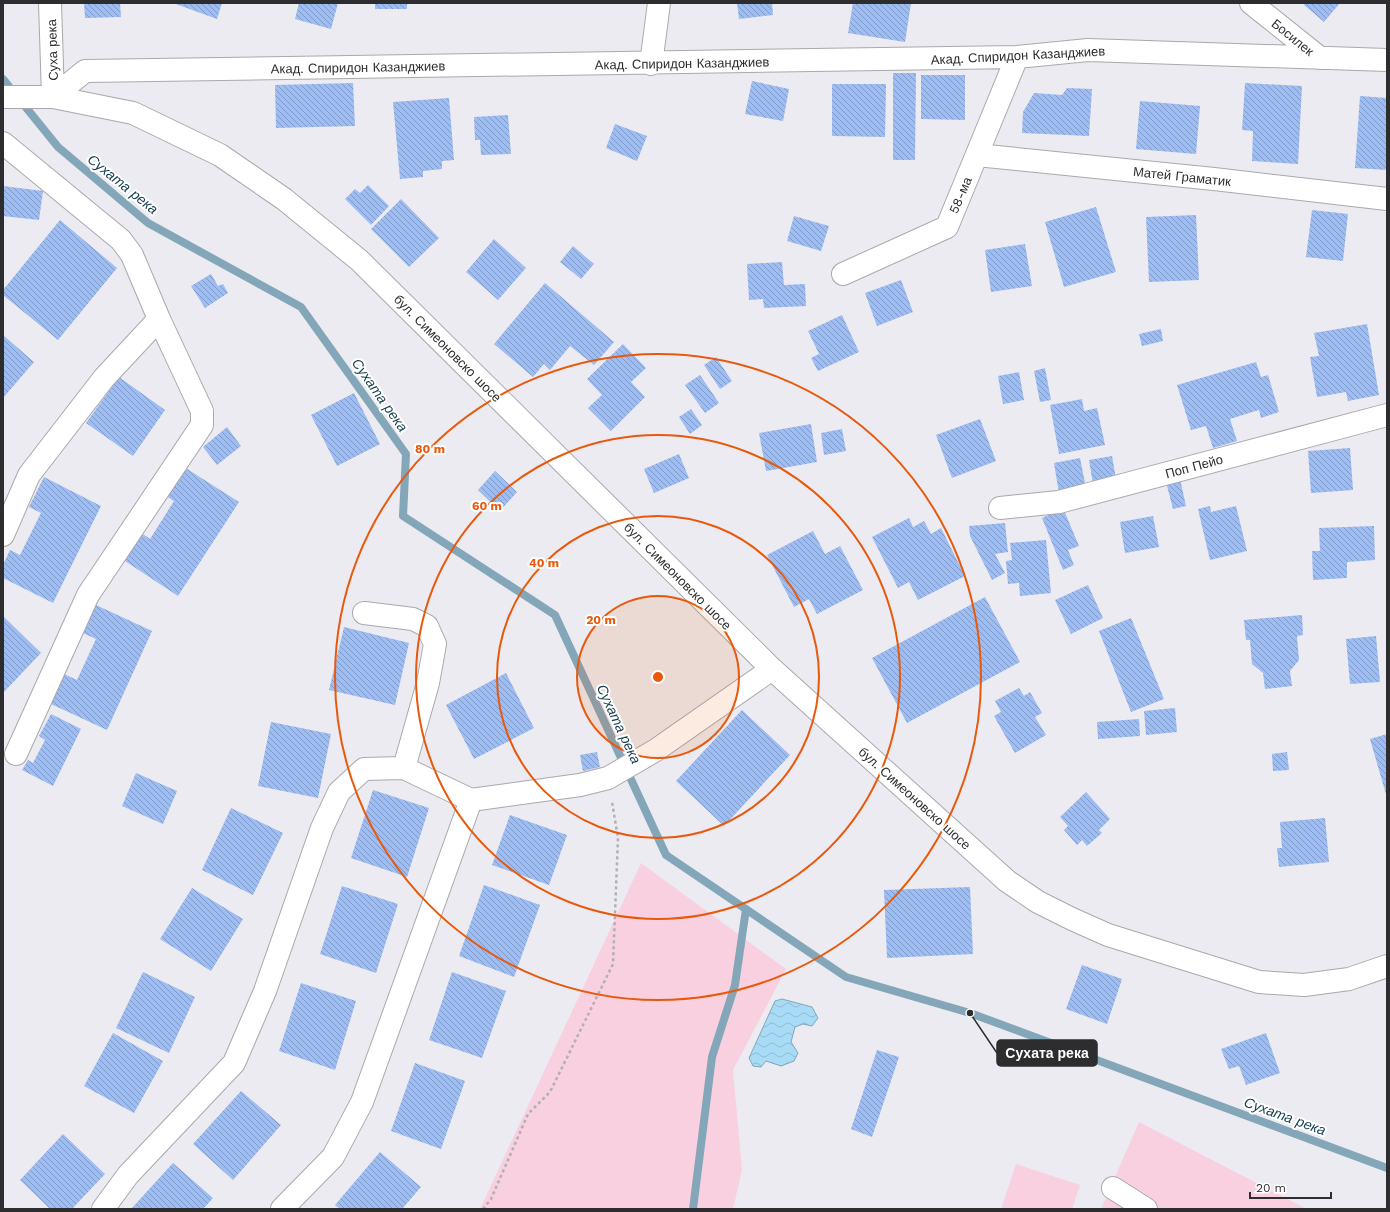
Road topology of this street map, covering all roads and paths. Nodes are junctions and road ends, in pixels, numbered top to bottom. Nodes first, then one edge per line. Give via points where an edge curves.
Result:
1 (50, 3) edge
2 (659, 3) edge
3 (1251, 3) edge
4 (1017, 57) junction
5 (1320, 58) junction
6 (1387, 60) edge
7 (651, 64) junction
8 (3, 97) edge
9 (53, 97) junction
10 (3, 144) edge
11 (977, 155) junction
12 (1387, 199) edge
13 (843, 274) dead end
14 (159, 320) junction
15 (1387, 415) edge
16 (1000, 508) dead end
17 (3, 535) edge
18 (364, 613) dead end
19 (772, 669) junction
20 (16, 754) dead end
21 (404, 768) junction
22 (608, 778) junction
23 (471, 800) junction
24 (1387, 966) edge
25 (1113, 1188) dead end
26 (103, 1209) edge
27 (282, 1209) edge
28 (483, 1209) edge
29 (1146, 1209) edge

1 - 9 street, Суха река
2 - 7 street
3 - 5 street, Босилек
4 - 5 street, Акад. Спиридон Казанджиев via 1088,50
4 - 7 street, Акад. Спиридон Казанджиев
4 - 11 street, 58-ма
5 - 6 street, Босилек
7 - 9 street, Акад. Спиридон Казанджиев via 85,71
8 - 9 street, бул. Симеоновско шосе
9 - 19 street, бул. Симеоновско шосе via 133,113 220,155 284,199 359,260
10 - 14 street via 121,240 132,255
11 - 12 street, Матей Граматик
11 - 13 street, 58-ма via 947,227
14 - 17 street via 104,378 29,475
14 - 20 street via 202,411 202,425 88,595
15 - 16 street, Поп Пейо via 1059,502
18 - 21 street via 413,619 427,626 435,644 428,683
19 - 22 street via 656,750
19 - 24 street, бул. Симеоновско шосе via 1008,881 1038,902 1072,920 1108,935 1259,982 1304,986 1349,979
21 - 23 street
21 - 26 street via 364,770 339,792 322,828 265,991 234,1063 128,1175
22 - 23 street via 580,785
22 - 28 path via 618,838 613,964 550,1092 528,1114 491,1199
23 - 27 street via 362,1102 333,1157
25 - 29 street

